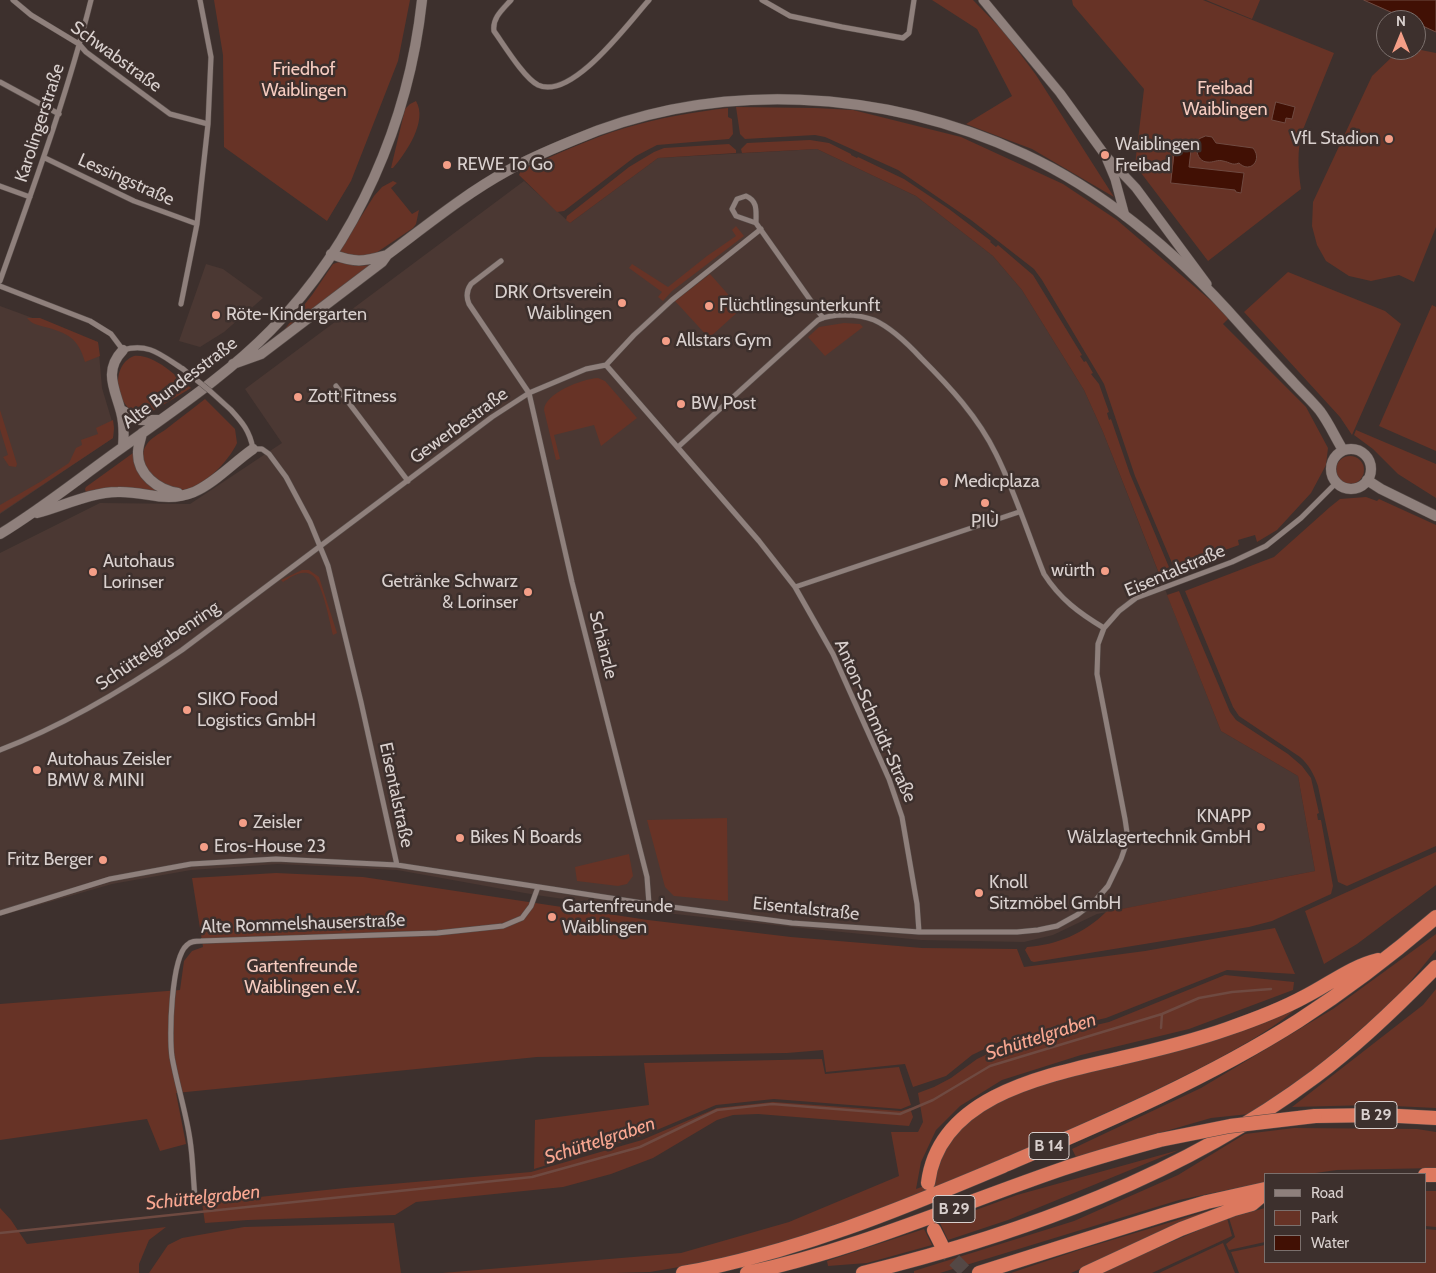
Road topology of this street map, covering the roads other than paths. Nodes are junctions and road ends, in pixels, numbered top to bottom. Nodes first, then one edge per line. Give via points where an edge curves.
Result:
1 (13, 0) edge
2 (91, 0) edge
3 (200, 0) edge
4 (422, 0) edge
5 (511, 0) edge
6 (649, 0) edge
7 (762, 0) edge
8 (914, 0) edge
9 (983, 0) edge
10 (79, 44) junction
11 (0, 82) edge
12 (59, 114) junction
13 (208, 124) junction
14 (1105, 156) junction
15 (45, 158) junction
16 (0, 186) edge
17 (30, 198) junction
18 (1124, 216) junction
19 (756, 223) junction
20 (197, 224) junction
21 (760, 229) junction
22 (331, 254) junction
23 (387, 255) junction
24 (501, 261) dead end
25 (0, 281) edge
26 (0, 286) edge
27 (1215, 295) junction
28 (181, 304) dead end
29 (823, 318) junction
30 (123, 350) junction
31 (234, 364) junction
32 (606, 365) junction
33 (336, 386) dead end
34 (529, 393) junction
35 (121, 410) junction
36 (160, 420) junction
37 (142, 433) junction
38 (123, 446) junction
39 (678, 447) junction
40 (252, 449) junction
41 (1343, 450) junction
42 (408, 480) junction
43 (1368, 480) junction
44 (1336, 483) junction
45 (186, 494) junction
46 (1019, 512) junction
47 (27, 516) junction
48 (1436, 516) edge
49 (0, 534) edge
50 (320, 546) junction
51 (795, 587) junction
52 (1104, 628) junction
53 (0, 750) edge
54 (397, 865) junction
55 (538, 887) junction
56 (649, 904) junction
57 (0, 913) edge
58 (1436, 917) edge
59 (919, 932) junction
60 (1387, 958) junction
61 (1436, 967) edge
62 (1436, 1118) edge
63 (928, 1183) dead end
64 (1264, 1191) edge
65 (1264, 1192) edge
66 (195, 1197) dead end
67 (934, 1230) dead end
68 (941, 1244) tunnel mouth
69 (683, 1273) edge
70 (747, 1273) edge
71 (863, 1273) edge
72 (979, 1273) edge
73 (1086, 1273) edge

1 - 10 street, Schwabstraße
2 - 10 street, Karolingerstraße
3 - 13 street via 211,57
4 - 22 main road, Alte Bundesstraße via 409,73 390,138 372,184
5 - 6 street via 497,15 494,31 531,80 542,86 559,85 579,76
7 - 8 street via 790,16 903,38 908,33
9 - 14 street via 1060,93
10 - 12 street, Karolingerstraße
10 - 13 street, Schwabstraße via 170,114
11 - 12 street
12 - 15 street, Karolingerstraße
13 - 20 street
14 - 18 street
14 - 27 street via 1136,188
15 - 17 street, Karolingerstraße
15 - 20 street, Lessingstraße via 134,201
16 - 17 street
17 - 25 street, Karolingerstraße
18 - 23 main road via 1079,184 1025,154 920,116 888,109 797,99 732,101 650,115 574,140 508,171
18 - 27 main road
19 - 19 street via 753,201 746,196 737,199 732,209 736,216
19 - 21 street
20 - 28 street
21 - 29 street
21 - 32 street via 670,302
22 - 23 main road via 355,261
22 - 31 main road, Alte Bundesstraße via 291,308
23 - 31 main road via 261,354
24 - 34 street, Gewerbestraße via 471,284 466,299
26 - 30 street via 90,321 111,334
27 - 41 main road via 1320,412
29 - 39 street via 812,324
29 - 46 street via 851,316 872,319 895,334 926,362 961,400 989,440
30 - 35 main road via 116,357 111,376
30 - 40 street, bridge via 143,347 183,369 245,425
31 - 36 main road, Alte Bundesstraße
32 - 34 street via 586,369
32 - 39 street, Anton-Schmidt-Straße
33 - 42 street
34 - 42 street, Gewerbestraße
34 - 56 street, Schänzle via 572,582 647,877
35 - 36 main road via 140,420
35 - 38 main road
36 - 37 main road, Alte Bundesstraße
37 - 38 main road, Alte Bundesstraße
37 - 45 main road via 138,459 142,470 158,487
38 - 47 main road, Alte Bundesstraße
39 - 51 street, Anton-Schmidt-Straße
40 - 45 main road via 207,484
40 - 50 street, Eisentalstraße via 262,449 274,458
41 - 43 main road via 1356,449 1366,456 1371,468
41 - 44 main road via 1331,465 1332,478
42 - 50 street, Gewerbestraße
43 - 44 main road via 1352,489
43 - 48 main road
44 - 52 street, Eisentalstraße via 1301,518 1266,546 1136,598
45 - 47 main road via 162,498 132,492 108,493
46 - 51 street
46 - 52 street via 1044,574 1054,590 1080,613
47 - 49 main road, Alte Bundesstraße
50 - 53 street, Schüttelgrabenring via 141,678 60,724
50 - 54 street, Eisentalstraße via 340,614
51 - 59 street, Anton-Schmidt-Straße via 833,654 889,779 902,817
52 - 59 street, Eisentalstraße via 1098,644 1096,674 1128,839 1108,886 1094,902 1056,926 1017,932
54 - 55 street, Eisentalstraße
54 - 57 street via 276,859 191,864 110,879
55 - 56 street, Eisentalstraße
55 - 66 street, Alte Rommelshauserstraße via 522,918 503,926 187,944 182,950 175,978 171,1027 172,1056 190,1140
56 - 59 street, Eisentalstraße via 792,923
58 - 60 highway, B 14
60 - 63 highway via 1365,963 1303,998 1227,1030 1052,1076 993,1097 961,1119 948,1133 933,1160
60 - 69 highway, B 14 via 1263,1042 1088,1129 849,1228 745,1259
61 - 71 highway via 1393,1010 1316,1076 1227,1134 1135,1181 1057,1213 966,1244
62 - 70 highway, B 29, bridge via 1380,1114 1315,1116 1230,1126 1160,1140 1061,1170 844,1247
64 - 72 highway via 1207,1202
65 - 73 highway via 1252,1204 1181,1229
67 - 68 highway

